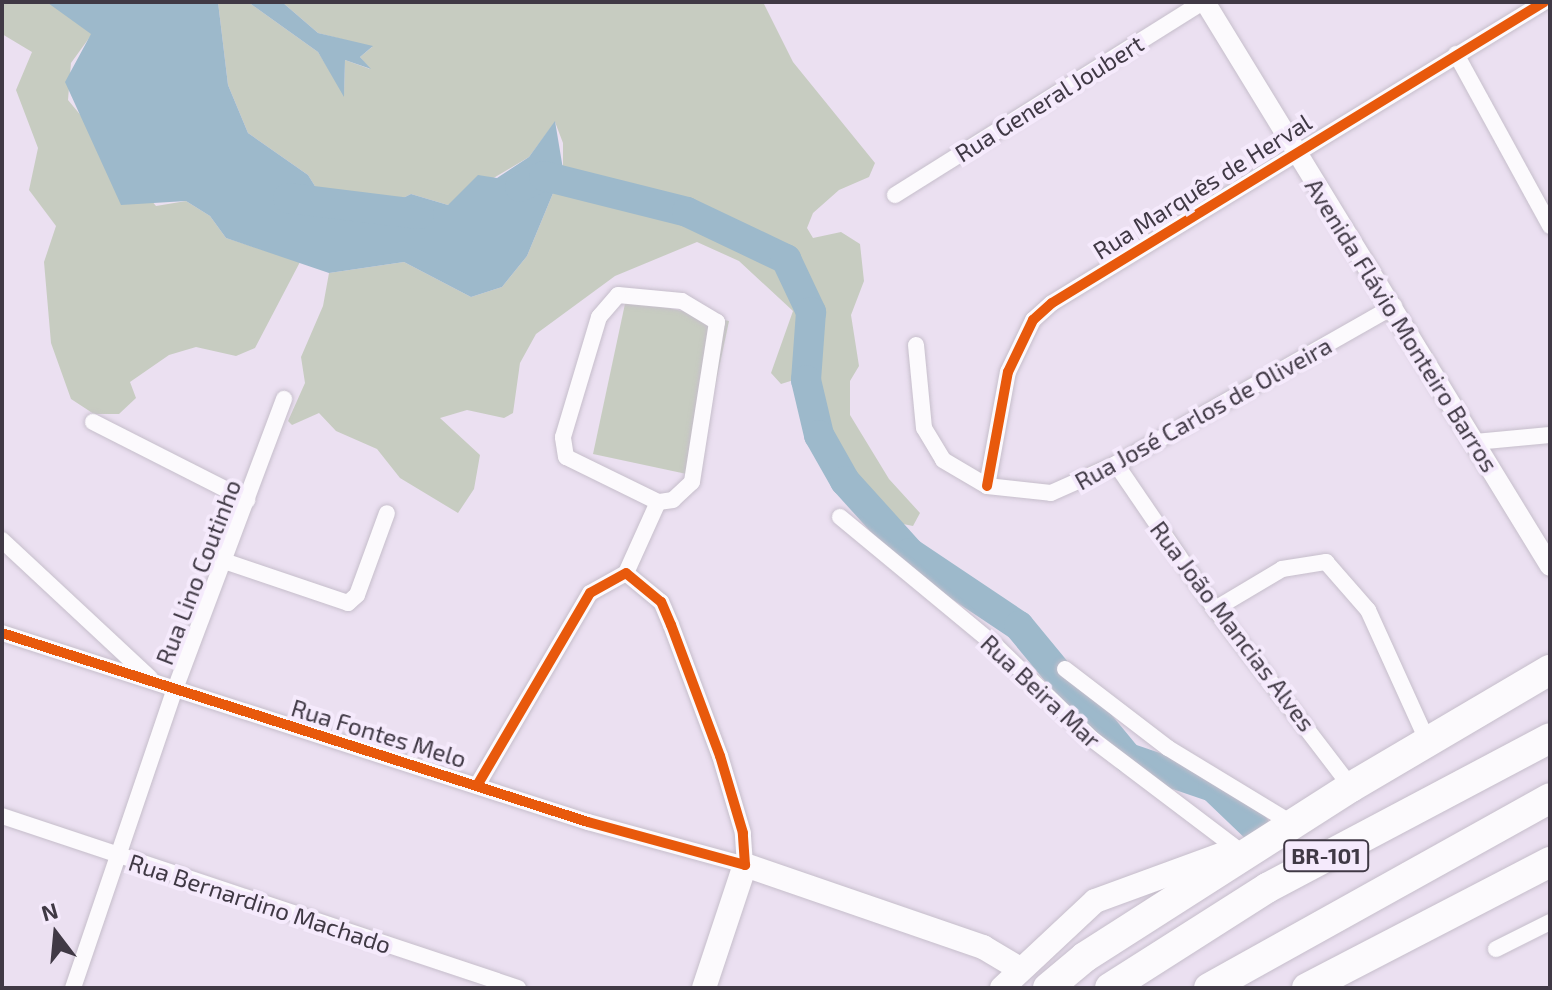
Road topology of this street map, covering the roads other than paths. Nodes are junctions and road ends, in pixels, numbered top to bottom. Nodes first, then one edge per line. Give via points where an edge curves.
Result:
1 (1204, 2) edge
2 (1544, 2) edge
3 (1456, 54) junction
4 (1294, 153) junction
5 (895, 195) dead end
6 (1550, 226) edge
7 (1394, 306) junction
8 (916, 345) dead end
9 (284, 399) dead end
10 (93, 422) dead end
11 (1550, 435) edge
12 (1475, 442) junction
13 (1116, 464) junction
14 (987, 486) junction
15 (247, 500) junction
16 (658, 502) junction
17 (387, 513) dead end
18 (840, 517) dead end
19 (2, 540) edge
20 (224, 561) junction
21 (1550, 566) edge
22 (626, 573) junction
23 (1215, 609) junction
24 (2, 633) edge
25 (1065, 669) dead end
26 (1550, 670) edge
27 (153, 680) junction
28 (175, 689) junction
29 (1550, 738) edge
30 (1427, 740) junction
31 (478, 784) junction
32 (1351, 787) junction
33 (1550, 798) edge
34 (2, 816) edge
35 (1265, 840) junction
36 (120, 856) junction
37 (1550, 862) edge
38 (745, 865) junction
39 (1550, 922) edge
40 (1496, 949) dead end
41 (1020, 969) junction
42 (73, 988) edge
43 (518, 988) edge
44 (704, 988) edge
45 (1002, 988) edge
46 (1048, 988) edge
47 (1110, 988) edge
48 (1209, 988) edge
49 (1307, 988) edge

1 - 4 street, Avenida Flávio Monteiro Barros
1 - 5 street, Rua General Joubert
2 - 3 street, Rua Marquês de Herval
3 - 4 street, Rua Marquês de Herval
3 - 6 street
4 - 7 street, Avenida Flávio Monteiro Barros
4 - 14 street, Rua Marquês de Herval via 1033,320 1008,372
7 - 12 street, Avenida Flávio Monteiro Barros
7 - 13 street, Rua José Carlos de Oliveira
8 - 14 street, Rua José Carlos de Oliveira via 931,445 964,477
9 - 15 street, Rua Lino Coutinho
10 - 15 street
11 - 12 street
12 - 21 street, Avenida Flávio Monteiro Barros
13 - 14 street, Rua José Carlos de Oliveira via 1051,493
13 - 23 street, Rua João Mancias Alves
15 - 20 street, Rua Lino Coutinho
16 - 16 street via 570,463 563,445 599,317 618,295 682,301 717,322 692,482 681,497
16 - 22 street
17 - 20 street via 357,595 348,603
18 - 35 street, Rua Beira Mar via 996,646 1126,767
19 - 27 street
20 - 28 street, Rua Lino Coutinho
22 - 31 street via 590,593
22 - 38 street via 661,602 671,625 720,756 743,833
23 - 30 street via 1282,569 1326,562 1368,610
23 - 32 street, Rua João Mancias Alves
24 - 27 street, Rua Fontes Melo
25 - 35 street via 1168,748
26 - 30 highway
27 - 28 street, Rua Fontes Melo
28 - 31 street, Rua Fontes Melo
28 - 36 street, Rua Lino Coutinho
29 - 47 highway, BR-101 via 1267,888
30 - 32 highway
31 - 38 street, Rua Fontes Melo
32 - 35 highway
33 - 48 highway, BR-101
34 - 36 street, Rua Bernardino Machado
35 - 41 main road via 1095,901
35 - 46 highway via 1085,957
36 - 42 street, Rua Lino Coutinho
36 - 43 street, Rua Bernardino Machado
37 - 49 highway
38 - 41 main road, Rua Fontes Melo via 983,947
38 - 44 main road
39 - 40 street
41 - 45 main road

